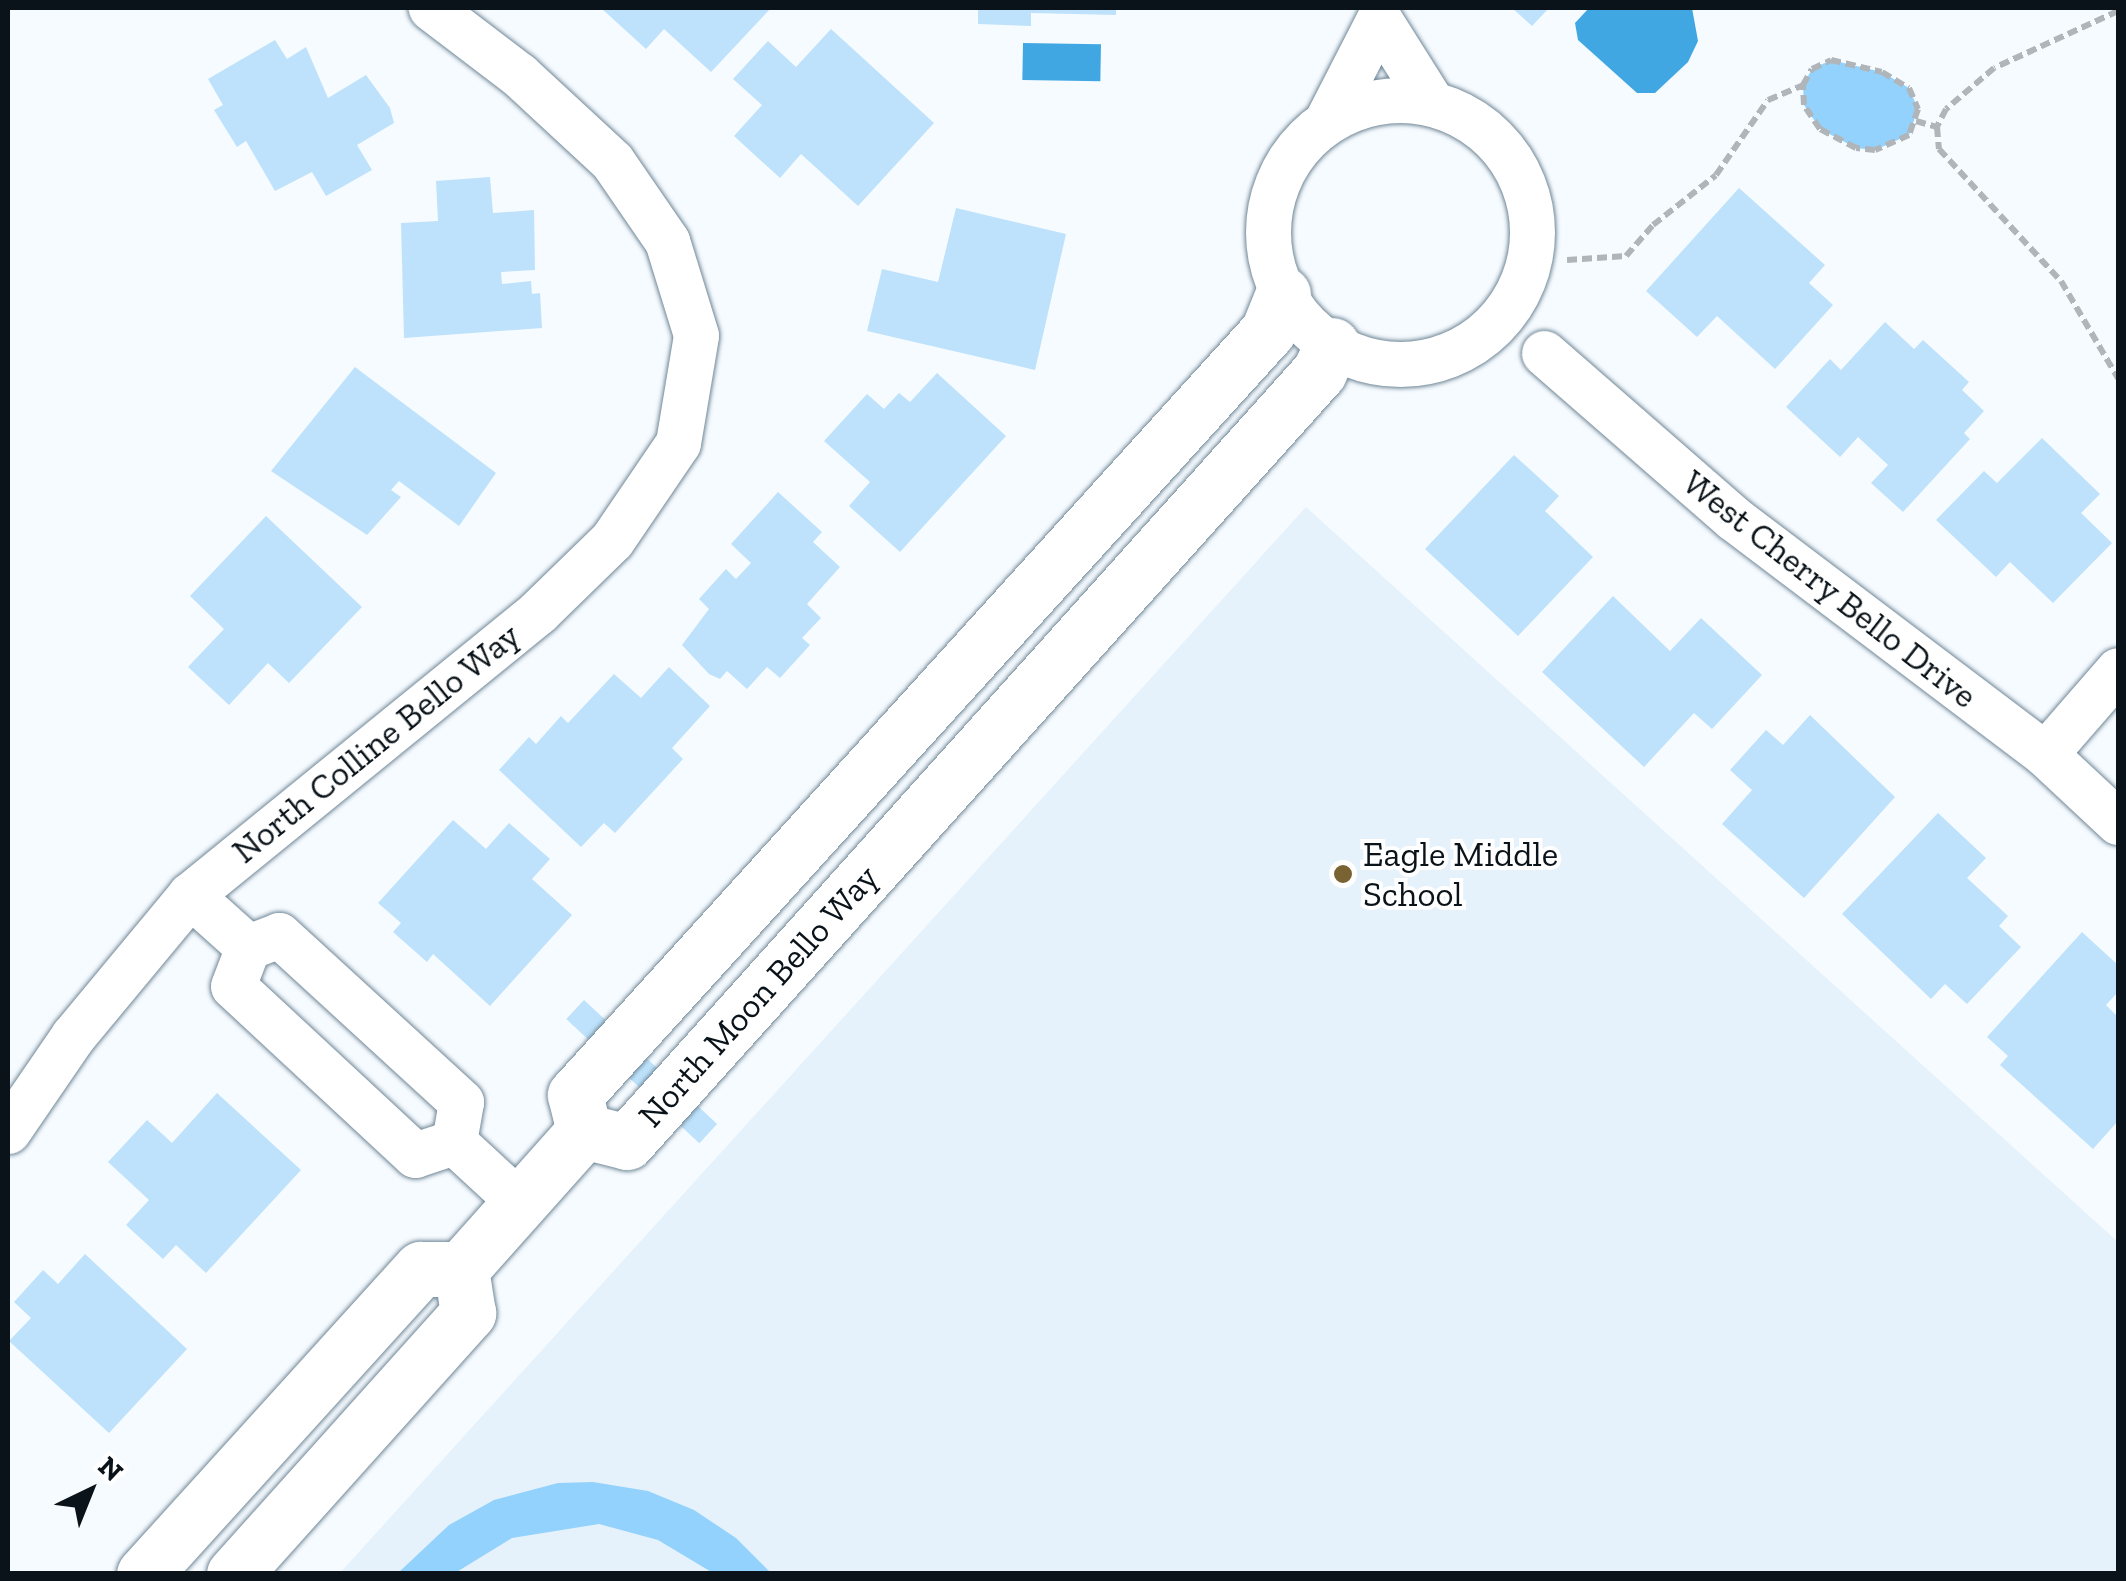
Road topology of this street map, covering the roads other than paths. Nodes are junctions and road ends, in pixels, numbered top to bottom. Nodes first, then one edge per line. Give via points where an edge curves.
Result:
1 (431, 8) edge
2 (1380, 13) edge
3 (1432, 103) junction
4 (1326, 122) junction
5 (1524, 279) junction
6 (1284, 294) junction
7 (1475, 342) junction
8 (1332, 345) junction
9 (1544, 352) junction
10 (2118, 670) edge
11 (2045, 754) junction
12 (2118, 822) edge
13 (190, 895) junction
14 (248, 947) junction
15 (8, 1131) edge
16 (584, 1131) junction
17 (454, 1142) junction
18 (520, 1203) junction
19 (461, 1269) junction
20 (144, 1574) edge
21 (234, 1574) edge

1 - 13 street, North Colline Bello Way via 519,74 612,161 667,242 696,335 678,443 612,540 538,612
2 - 3 street
2 - 4 street
3 - 4 street via 1378,101
3 - 5 street via 1483,128 1518,171 1533,225
4 - 6 street via 1288,161 1269,213 1273,268
5 - 7 street via 1512,304
5 - 9 street
6 - 8 street
6 - 16 street, North Moon Bello Way via 1268,331 575,1095
7 - 8 street via 1402,365
7 - 9 street
8 - 16 street, North Moon Bello Way via 1319,372 628,1142
9 - 11 street, West Cherry Bello Drive via 1733,518
10 - 11 street
11 - 12 street, West Cherry Bello Drive
13 - 14 street
13 - 15 street, North Colline Bello Way via 73,1036
14 - 17 street via 279,936 462,1102
14 - 17 street via 233,986 415,1155
16 - 18 street
17 - 18 street
18 - 19 street
19 - 20 street via 420,1269
19 - 21 street via 468,1313

